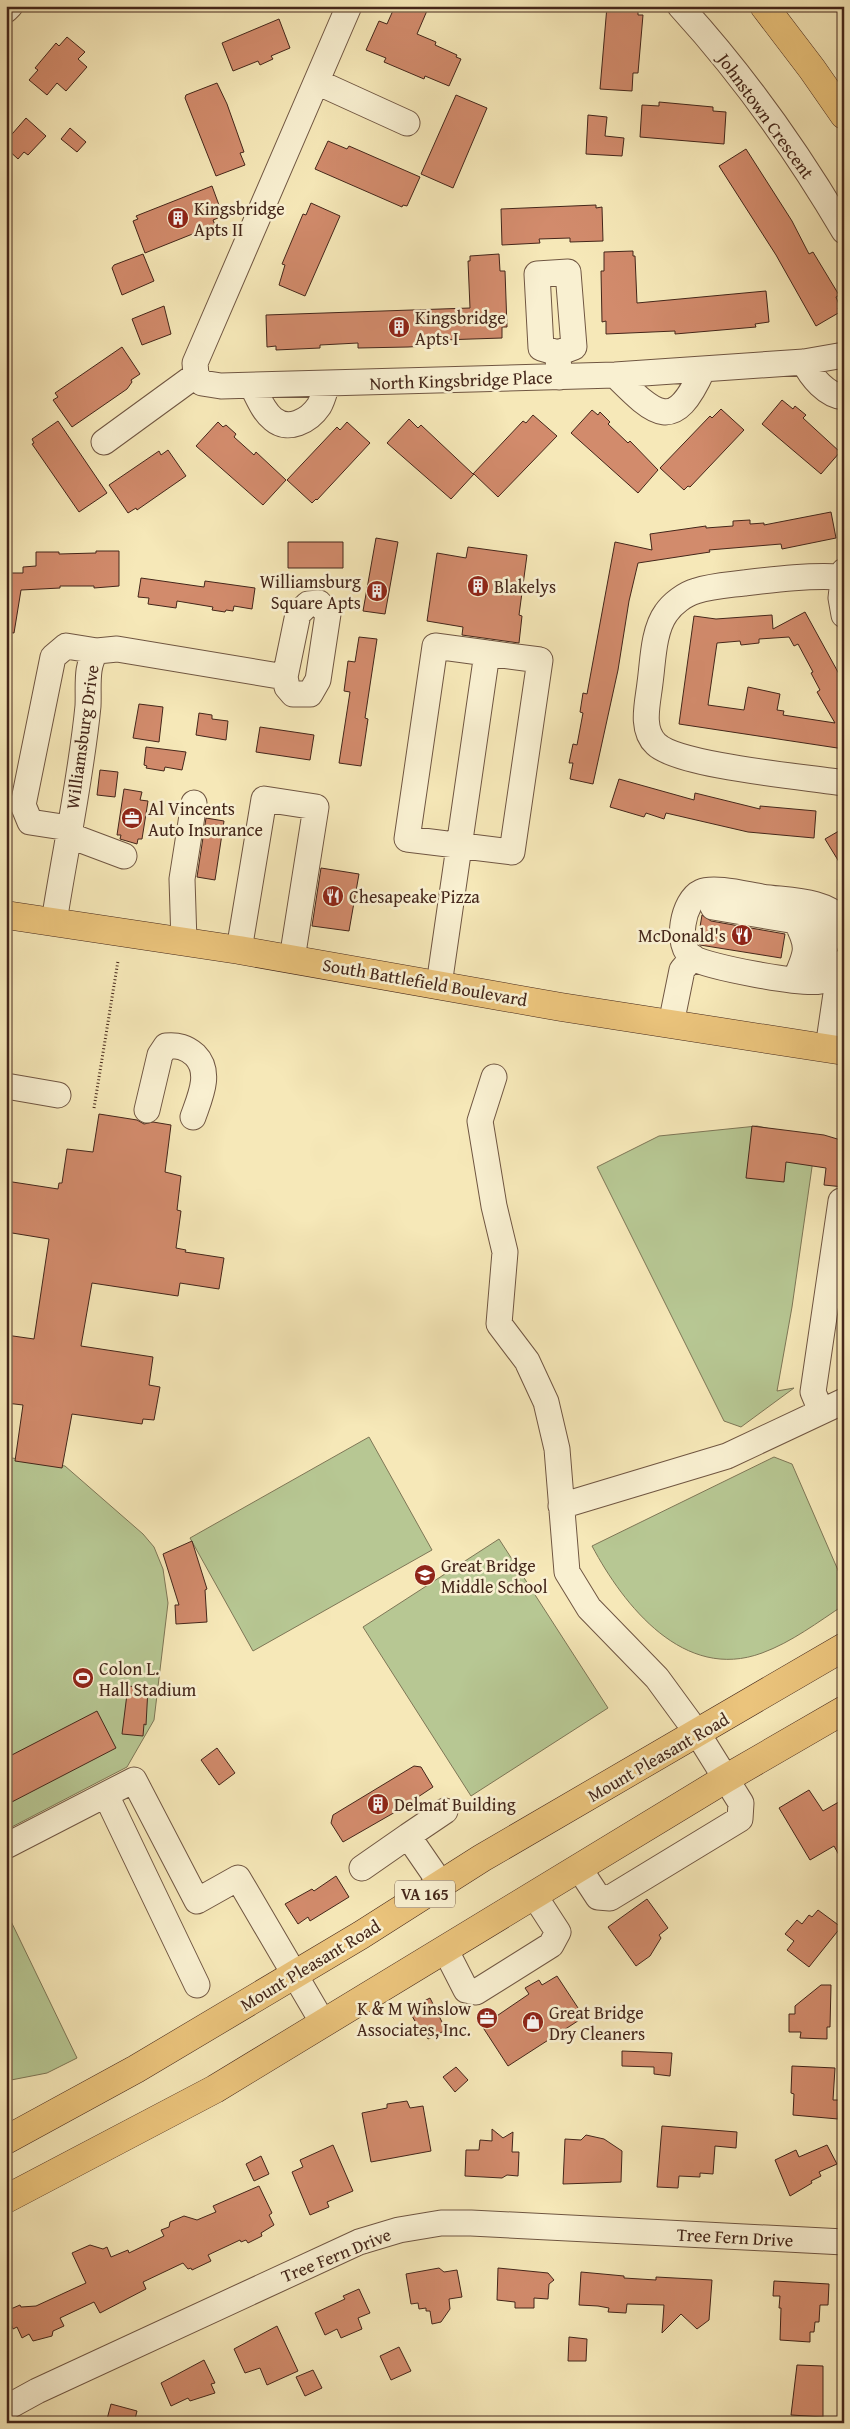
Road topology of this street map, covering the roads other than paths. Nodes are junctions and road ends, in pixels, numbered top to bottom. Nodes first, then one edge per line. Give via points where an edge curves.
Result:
1 (10, 6) edge
2 (349, 6) edge
3 (680, 6) edge
4 (764, 6) edge
5 (6, 10) edge
6 (317, 82) junction
7 (844, 115) edge
8 (407, 123) dead end
9 (844, 232) edge
10 (558, 353) dead end
11 (844, 355) edge
12 (804, 362) junction
13 (703, 369) junction
14 (196, 375) junction
15 (615, 375) junction
16 (559, 377) junction
17 (327, 384) junction
18 (252, 386) junction
19 (844, 397) edge
20 (104, 442) dead end
21 (843, 574) edge
22 (844, 615) edge
23 (97, 651) junction
24 (487, 654) junction
25 (285, 677) dead end
26 (844, 783) edge
27 (194, 803) dead end
28 (68, 832) junction
29 (460, 845) junction
30 (124, 856) dead end
31 (690, 904) junction
32 (6, 916) edge
33 (54, 922) junction
34 (844, 922) edge
35 (184, 942) junction
36 (240, 950) junction
37 (693, 958) junction
38 (292, 959) junction
39 (839, 968) edge
40 (795, 980) junction
41 (439, 985) junction
42 (671, 1024) junction
43 (836, 1050) edge
44 (494, 1077) dead end
45 (6, 1086) edge
46 (58, 1095) dead end
47 (148, 1110) dead end
48 (193, 1117) dead end
49 (844, 1201) edge
50 (844, 1401) edge
51 (821, 1412) junction
52 (561, 1506) junction
53 (844, 1647) edge
54 (844, 1710) edge
55 (698, 1734) junction
56 (725, 1779) junction
57 (106, 1795) junction
58 (445, 1811) dead end
59 (408, 1836) junction
60 (6, 1846) edge
61 (362, 1868) dead end
62 (579, 1868) junction
63 (441, 1884) junction
64 (534, 1895) junction
65 (445, 1949) junction
66 (295, 1974) junction
67 (197, 1985) dead end
68 (323, 2024) junction
69 (6, 2140) edge
70 (6, 2199) edge
71 (844, 2242) edge
72 (6, 2408) edge
73 (6, 2418) edge
74 (9, 2423) edge

1 - 5 street
2 - 6 street
3 - 9 street, Johnstown Crescent via 731,64 818,186
4 - 7 main road
6 - 8 street
6 - 14 street via 195,363
10 - 16 street
11 - 12 street, North Kingsbridge Place
12 - 13 street, North Kingsbridge Place
12 - 19 street via 818,382 832,393
13 - 15 street, North Kingsbridge Place
13 - 15 street via 684,403 665,413 657,412 641,401
14 - 18 street, North Kingsbridge Place via 202,383
14 - 20 street
15 - 16 street, North Kingsbridge Place
16 - 17 street, North Kingsbridge Place
17 - 18 street, North Kingsbridge Place
17 - 18 street via 319,406 294,425 283,425 272,418
21 - 22 street via 841,598
21 - 26 street via 711,587 694,591 680,600 666,612 657,638 646,715 651,738 670,754
23 - 25 street, Williamsburg Drive via 117,650
23 - 28 street, Williamsburg Drive via 92,656 90,668 86,726
23 - 28 street via 66,646 53,657 23,804 30,822
24 - 29 street
24 - 29 street via 540,660 512,852
24 - 29 street via 436,646 407,839
27 - 35 street via 182,879
28 - 30 street
28 - 33 street, Williamsburg Drive
29 - 41 street
31 - 34 street via 692,898 702,891 724,891 822,906 839,915
31 - 37 street via 682,936 683,948
31 - 40 street via 796,921 806,941 805,957
32 - 33 main road, South Battlefield Boulevard
33 - 35 main road, South Battlefield Boulevard
35 - 36 main road, South Battlefield Boulevard
36 - 38 main road, South Battlefield Boulevard
36 - 38 street via 264,799 316,807
37 - 40 street via 727,969
37 - 42 street via 682,970
38 - 41 main road, South Battlefield Boulevard
39 - 40 street via 820,981
39 - 43 street
41 - 42 main road, South Battlefield Boulevard
42 - 43 main road, South Battlefield Boulevard
44 - 52 street via 480,1122 505,1252 499,1324 527,1361 546,1402 557,1449
45 - 46 street
47 - 48 street via 160,1055 166,1046 176,1045 188,1048 200,1060 205,1074
49 - 51 street via 813,1392
50 - 51 street
51 - 52 street via 727,1456
52 - 55 street via 567,1572 589,1608 657,1678
53 - 55 main road, Mount Pleasant Road / VA 165
54 - 56 main road
55 - 56 street
55 - 63 main road, Mount Pleasant Road / VA 165
56 - 62 main road
56 - 62 street via 741,1803 740,1819 610,1898 598,1897
57 - 60 street
57 - 66 street via 134,1780 197,1902 238,1878
57 - 67 street
58 - 59 street
59 - 61 street
59 - 63 street
62 - 64 main road
63 - 66 main road, Mount Pleasant Road / VA 165
64 - 65 main road
64 - 65 street via 558,1932 551,1945 476,1992 466,1990
65 - 68 main road
66 - 68 street
66 - 69 main road, Mount Pleasant Road / VA 165 via 136,2069
68 - 70 main road via 215,2090
71 - 72 street, Tree Fern Drive via 471,2223 399,2230 332,2253
73 - 74 street

